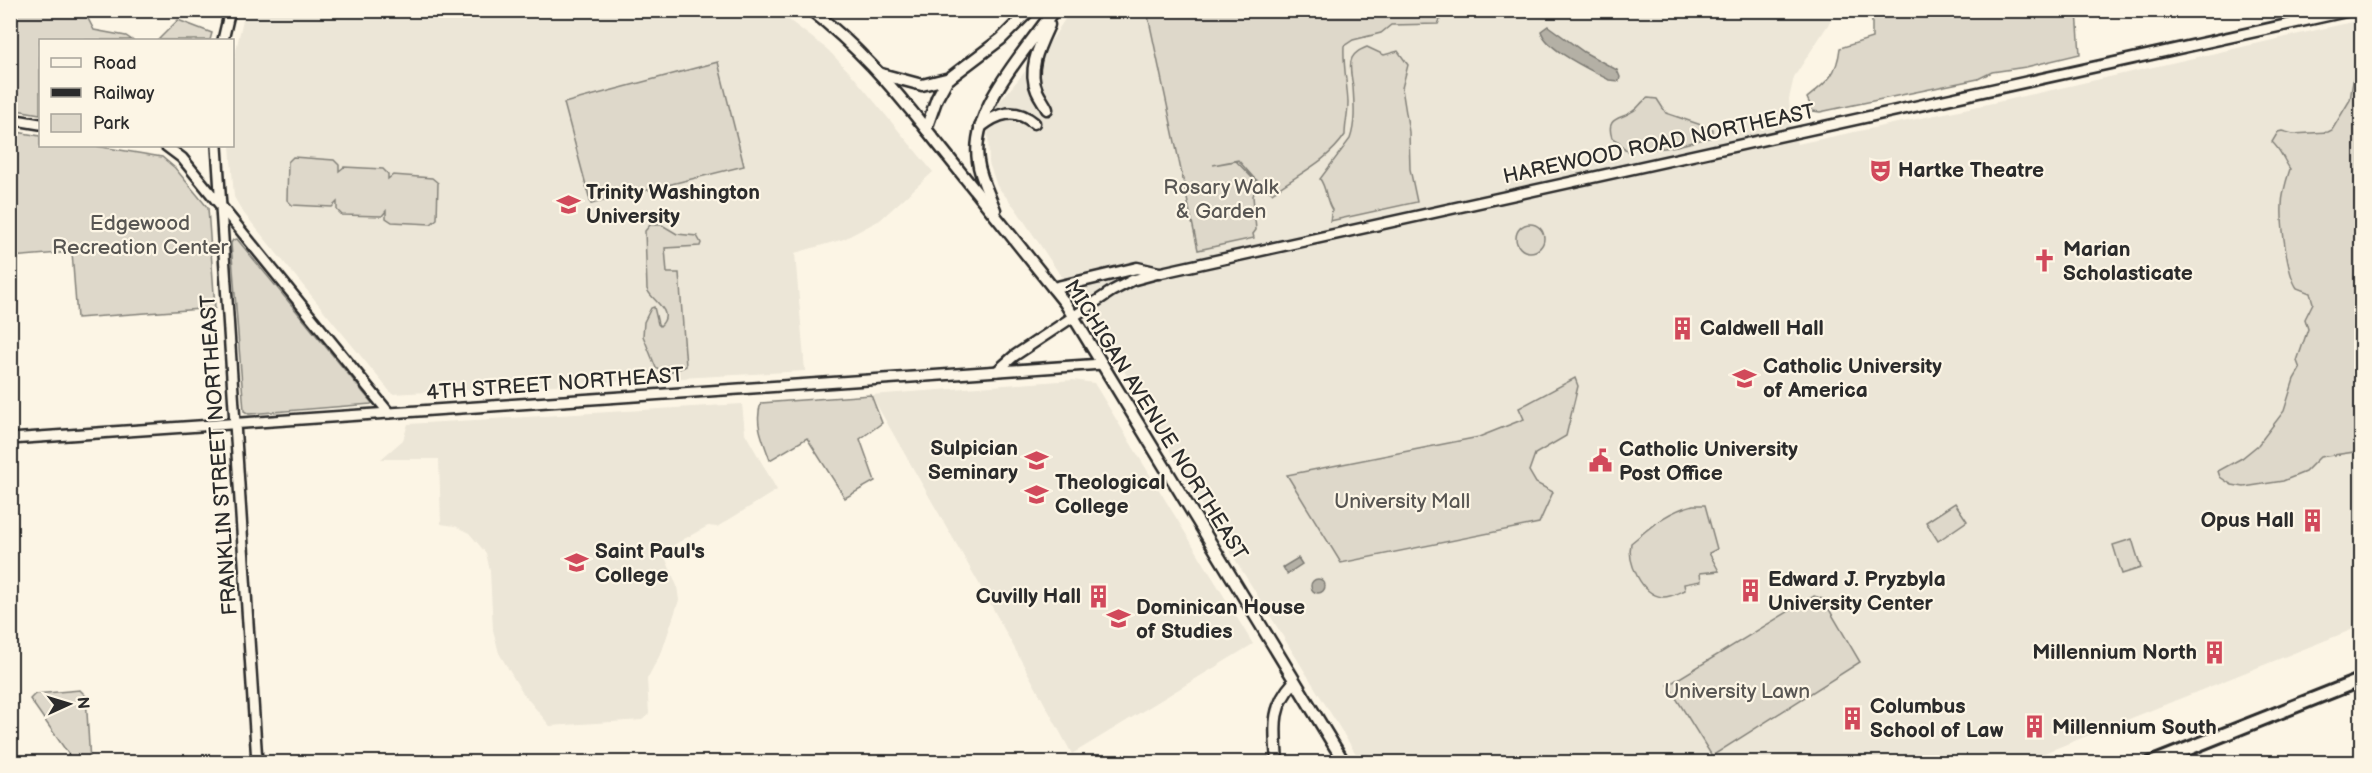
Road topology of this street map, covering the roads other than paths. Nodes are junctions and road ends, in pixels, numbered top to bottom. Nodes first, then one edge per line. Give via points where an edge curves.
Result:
1 (230, 10) edge
2 (811, 10) edge
3 (1020, 10) edge
4 (1030, 10) edge
5 (1054, 10) edge
6 (2353, 10) edge
7 (223, 39) edge
8 (1001, 39) junction
9 (881, 75) junction
10 (950, 77) junction
11 (1047, 109) dead end
12 (10, 119) edge
13 (1034, 123) dead end
14 (39, 124) edge
15 (980, 128) junction
16 (926, 129) junction
17 (171, 147) edge
18 (217, 147) edge
19 (220, 205) junction
20 (999, 219) junction
21 (1159, 273) junction
22 (1053, 288) junction
23 (1072, 317) junction
24 (1102, 364) junction
25 (998, 371) junction
26 (389, 413) junction
27 (235, 424) junction
28 (10, 439) edge
29 (1294, 682) junction
30 (257, 762) edge
31 (1277, 762) edge
32 (1344, 762) edge

1 - 7 street
2 - 9 main road, MICHIGAN AVENUE NORTHEAST
3 - 8 main road
4 - 8 main road
5 - 11 main road via 1034,67 1035,86
5 - 15 main road via 993,97
6 - 21 street, HAREWOOD ROAD NORTHEAST
8 - 10 main road
9 - 10 main road via 922,85
9 - 16 main road, MICHIGAN AVENUE NORTHEAST
10 - 16 main road via 939,93
12 - 14 street
13 - 15 main road via 1012,112 993,117
15 - 20 main road via 978,162
16 - 20 main road, MICHIGAN AVENUE NORTHEAST
17 - 19 street
18 - 19 street, FRANKLIN STREET NORTHEAST
19 - 26 street
19 - 27 street, FRANKLIN STREET NORTHEAST
20 - 22 main road, MICHIGAN AVENUE NORTHEAST
21 - 22 main road via 1137,268
21 - 23 street, HAREWOOD ROAD NORTHEAST via 1120,286
22 - 23 main road, MICHIGAN AVENUE NORTHEAST
23 - 24 main road, MICHIGAN AVENUE NORTHEAST
23 - 25 street, HAREWOOD ROAD NORTHEAST
24 - 25 street, 4TH STREET NORTHEAST
24 - 29 main road, MICHIGAN AVENUE NORTHEAST
25 - 26 street, 4TH STREET NORTHEAST
26 - 27 street, 4TH STREET NORTHEAST
27 - 28 street, 4TH STREET NORTHEAST
27 - 30 street, FRANKLIN STREET NORTHEAST
29 - 31 main road via 1282,695 1277,710
29 - 32 main road, MICHIGAN AVENUE NORTHEAST

